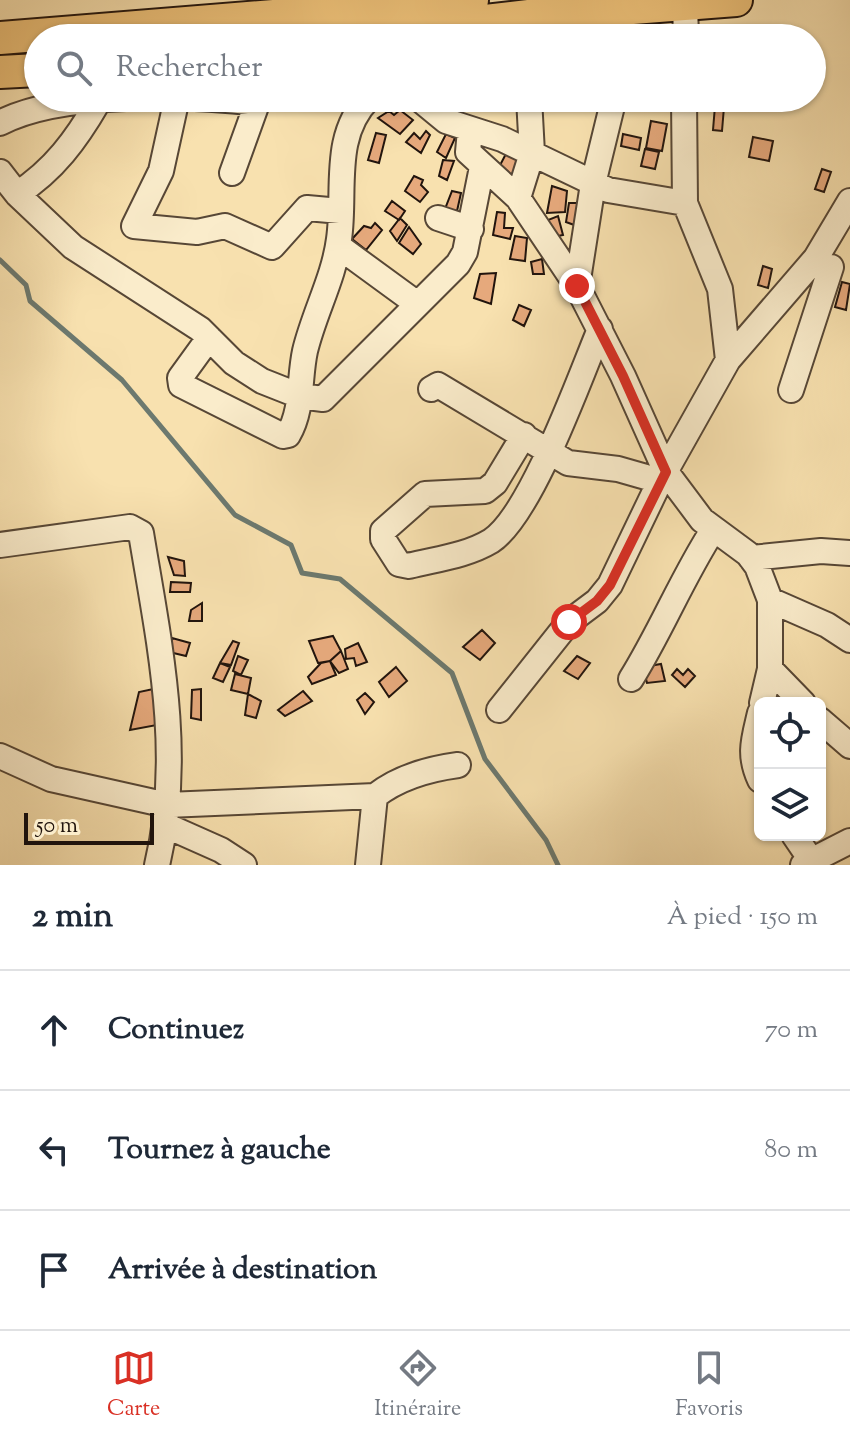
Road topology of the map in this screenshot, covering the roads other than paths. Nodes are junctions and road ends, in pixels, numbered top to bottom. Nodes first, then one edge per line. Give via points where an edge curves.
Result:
1 (736, 0) edge
2 (685, 4) junction
3 (340, 16) edge
4 (487, 19) edge
5 (216, 24) edge
6 (359, 24) edge
7 (455, 24) edge
8 (685, 24) edge
9 (24, 36) edge
10 (0, 38) edge
11 (24, 71) edge
12 (0, 72) edge
13 (31, 112) edge
14 (92, 112) edge
15 (174, 112) edge
16 (254, 112) edge
17 (358, 112) edge
18 (435, 112) edge
19 (530, 112) edge
20 (611, 112) edge
21 (684, 112) edge
22 (0, 123) edge
23 (470, 130) junction
24 (532, 153) junction
25 (482, 167) junction
26 (0, 172) edge
27 (232, 173) dead end
28 (593, 184) junction
29 (17, 194) junction
30 (518, 198) junction
31 (850, 201) edge
32 (685, 203) junction
33 (340, 211) junction
34 (438, 218) dead end
35 (471, 229) junction
36 (338, 246) junction
37 (832, 267) edge
38 (577, 286) junction
39 (416, 303) junction
40 (600, 329) junction
41 (209, 338) junction
42 (728, 360) junction
43 (431, 389) dead end
44 (791, 390) dead end
45 (300, 396) junction
46 (524, 435) junction
47 (547, 451) junction
48 (663, 477) junction
49 (713, 530) junction
50 (0, 545) edge
51 (850, 553) edge
52 (751, 558) junction
53 (770, 600) junction
54 (850, 640) edge
55 (770, 669) junction
56 (631, 679) dead end
57 (763, 697) edge
58 (797, 697) edge
59 (499, 710) dead end
60 (826, 725) edge
61 (754, 733) edge
62 (850, 746) edge
63 (0, 756) edge
64 (458, 765) dead end
65 (754, 766) edge
66 (375, 796) junction
67 (167, 815) junction
68 (804, 841) edge
69 (829, 855) edge
70 (157, 865) edge
71 (244, 865) edge
72 (368, 865) edge

1 - 2 main road
2 - 4 main road
2 - 8 street
3 - 4 main road
3 - 5 main road
3 - 6 main road
4 - 7 main road
9 - 10 main road
11 - 12 main road
13 - 22 street
14 - 29 street via 47,175
15 - 33 street via 161,171 134,226 197,232 225,226 272,247 307,208
16 - 27 street
17 - 33 street via 340,161
18 - 23 street
19 - 24 street
20 - 28 street
21 - 32 street
23 - 24 street
23 - 25 street via 468,152
24 - 28 street
24 - 30 street
25 - 30 street
25 - 35 street
26 - 29 street
28 - 32 street
28 - 38 street
29 - 41 street via 73,247
30 - 38 street
31 - 37 street
32 - 42 street via 720,289
33 - 36 street
34 - 35 street
35 - 39 street via 458,264
36 - 39 street
36 - 45 street via 305,351
37 - 42 street
37 - 44 street
38 - 40 street
39 - 45 street via 328,397
40 - 47 street
40 - 48 street
41 - 45 street via 262,381
41 - 45 street via 180,378 181,385 283,436 291,429
42 - 48 street
43 - 46 street via 438,385
46 - 47 street
46 - 47 street via 485,491 425,494 383,531 399,564 472,551 494,539 512,519
47 - 48 street via 568,463
48 - 49 street
48 - 59 street via 610,585 569,622
49 - 52 street
49 - 56 street
50 - 67 street via 130,527 141,533 167,689
51 - 52 street
52 - 53 street
53 - 54 street
53 - 55 street
55 - 57 street
55 - 58 street
60 - 62 street
61 - 65 street
63 - 67 street via 51,779
64 - 66 street via 427,770
66 - 67 street
66 - 72 street
67 - 70 street
67 - 71 street
68 - 69 street

